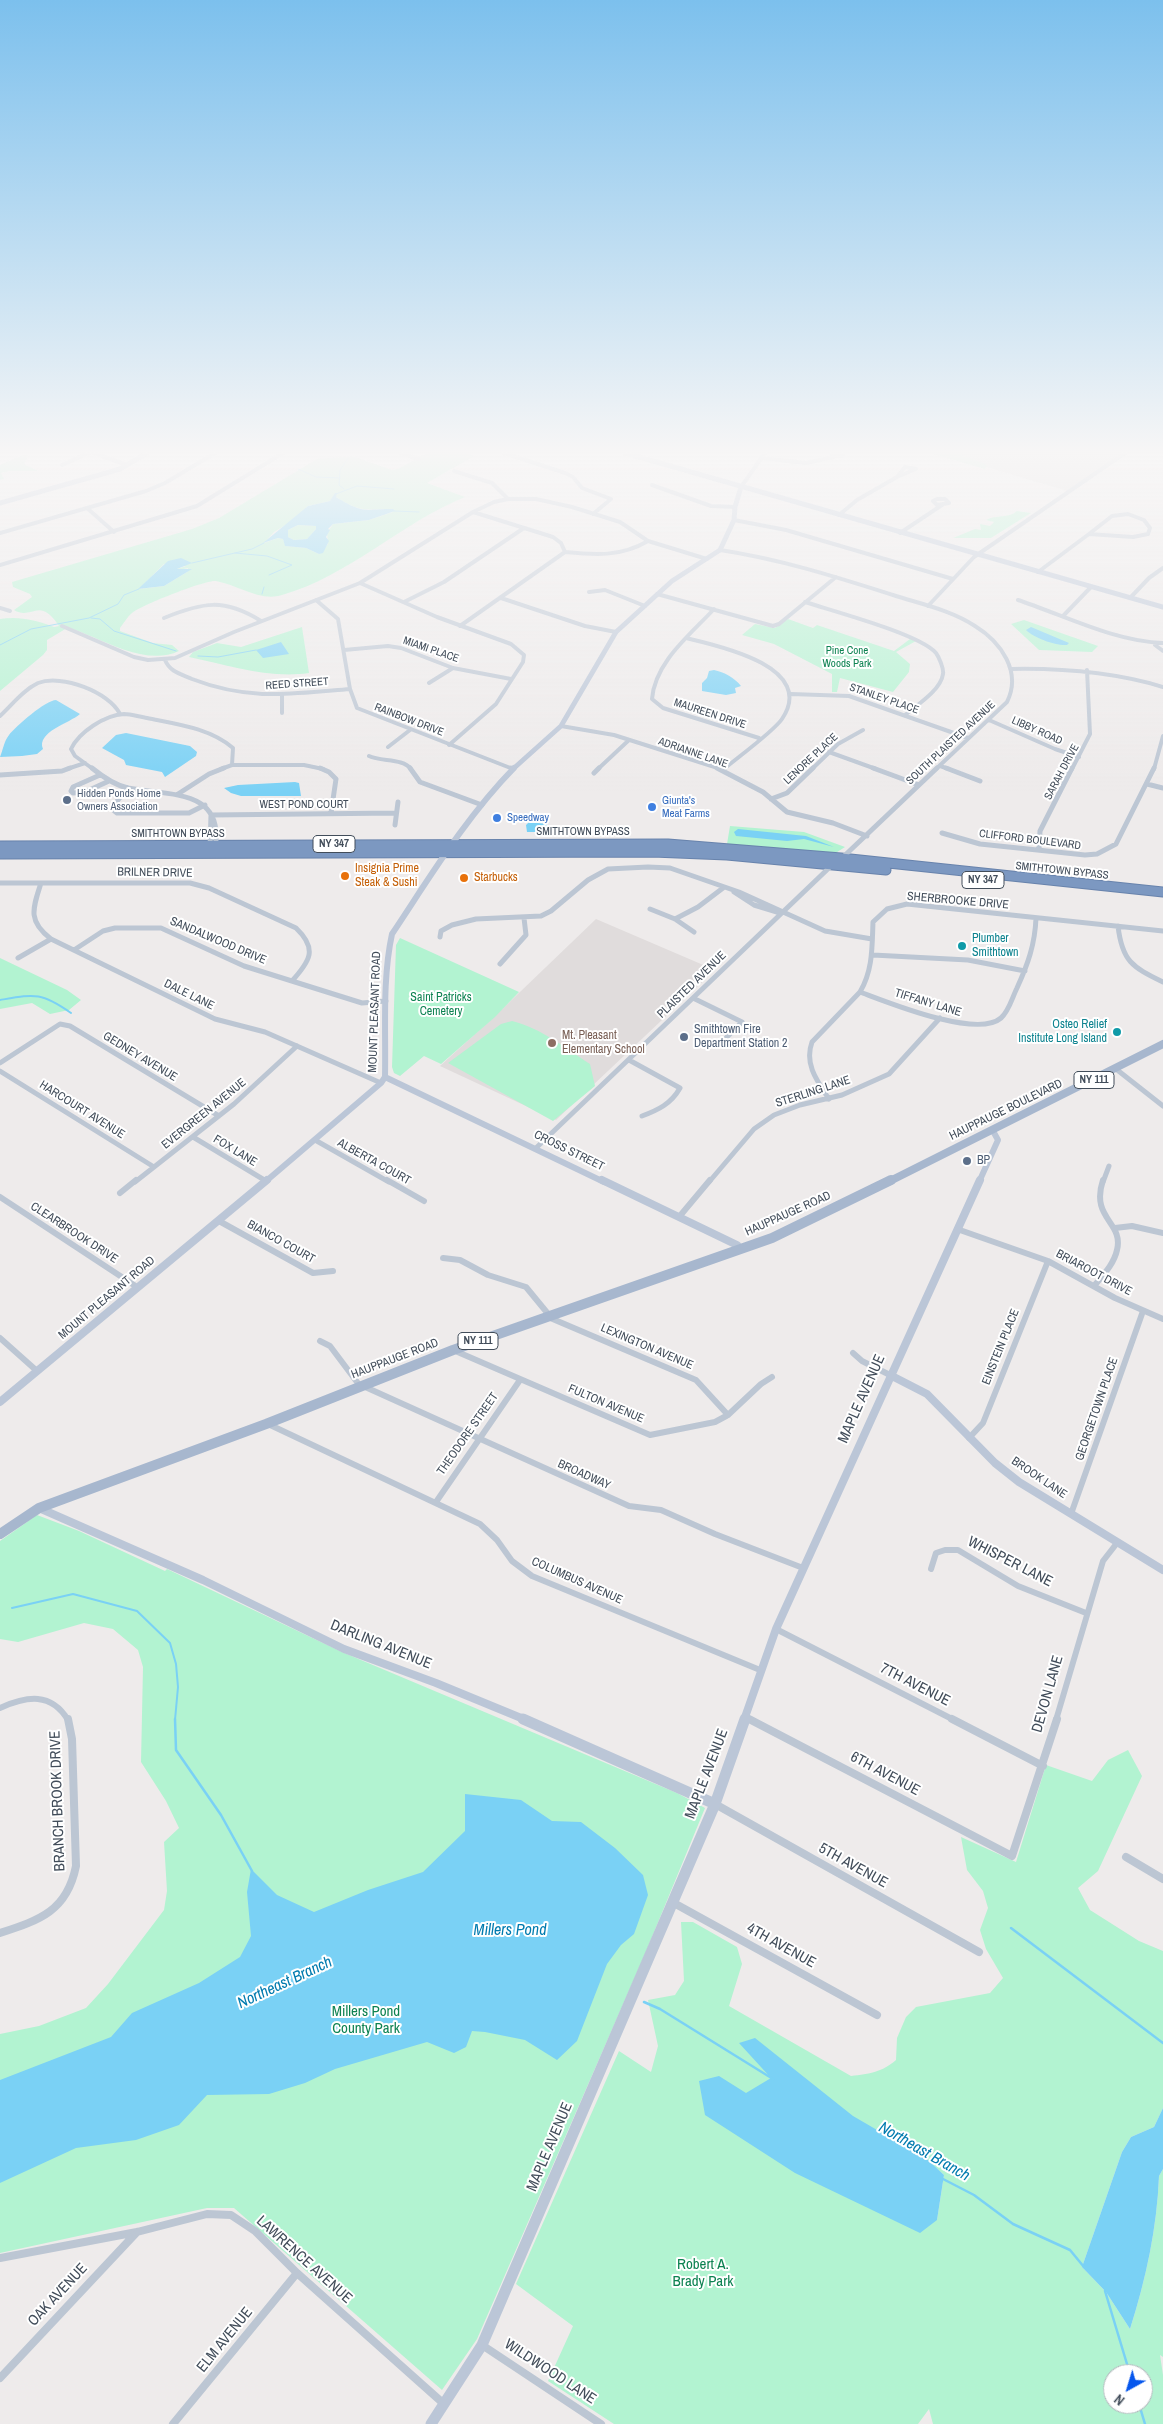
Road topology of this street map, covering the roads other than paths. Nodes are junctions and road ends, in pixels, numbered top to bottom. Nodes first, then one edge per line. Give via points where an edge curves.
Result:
1 (387, 566) edge
2 (468, 566) edge
3 (545, 566) edge
4 (696, 566) edge
5 (800, 566) edge
6 (909, 566) edge
7 (965, 566) edge
8 (1017, 566) edge
9 (1046, 566) edge
10 (1163, 568) edge
11 (1038, 572) junction
12 (836, 577) junction
13 (952, 579) junction
14 (360, 583) junction
15 (1091, 587) junction
16 (589, 592) dead end
17 (657, 594) junction
18 (501, 598) junction
19 (1130, 598) junction
20 (316, 600) junction
21 (1018, 600) dead end
22 (404, 602) junction
23 (805, 602) junction
24 (645, 606) junction
25 (928, 606) junction
26 (1163, 607) edge
27 (0, 608) edge
28 (714, 609) junction
29 (10, 611) dead end
30 (1064, 615) junction
31 (164, 618) dead end
32 (261, 622) junction
33 (62, 626) dead end
34 (460, 626) junction
35 (616, 632) junction
36 (686, 638) junction
37 (1163, 643) edge
38 (1155, 644) junction
39 (344, 650) junction
40 (1163, 652) edge
41 (165, 660) junction
42 (453, 668) junction
43 (1011, 669) junction
44 (1087, 670) junction
45 (511, 679) junction
46 (429, 683) dead end
47 (1163, 686) edge
48 (350, 689) junction
49 (791, 694) junction
50 (282, 695) junction
51 (282, 713) dead end
52 (120, 714) junction
53 (0, 716) edge
54 (905, 716) junction
55 (989, 720) junction
56 (561, 726) junction
57 (410, 730) junction
58 (863, 730) dead end
59 (1163, 736) edge
60 (759, 738) junction
61 (968, 738) junction
62 (629, 740) junction
63 (448, 745) junction
64 (388, 747) dead end
65 (829, 752) junction
66 (369, 756) dead end
67 (1079, 757) junction
68 (85, 763) junction
69 (232, 765) junction
70 (940, 766) junction
71 (513, 769) junction
72 (723, 770) junction
73 (594, 773) dead end
74 (0, 775) edge
75 (100, 775) junction
76 (109, 781) junction
77 (980, 781) dead end
78 (1147, 784) junction
79 (918, 785) junction
80 (128, 788) junction
81 (1163, 788) edge
82 (178, 794) junction
83 (770, 799) junction
84 (398, 802) dead end
85 (206, 805) junction
86 (482, 805) junction
87 (331, 813) junction
88 (396, 813) junction
89 (211, 815) junction
90 (395, 825) dead end
91 (942, 833) dead end
92 (214, 835) junction
93 (867, 836) junction
94 (453, 843) junction
95 (245, 845) junction
96 (0, 846) edge
97 (193, 846) junction
98 (212, 849) junction
99 (1039, 850) junction
100 (446, 852) junction
101 (0, 854) edge
102 (842, 858) junction
103 (832, 865) junction
104 (0, 883) edge
105 (41, 883) junction
106 (723, 888) junction
107 (1163, 892) edge
108 (1163, 898) edge
109 (650, 909) dead end
110 (782, 912) junction
111 (524, 918) junction
112 (1036, 918) junction
113 (675, 919) junction
114 (1118, 926) junction
115 (1163, 931) edge
116 (694, 932) dead end
117 (440, 937) dead end
118 (51, 939) junction
119 (872, 939) junction
120 (74, 950) junction
121 (873, 956) junction
122 (18, 958) dead end
123 (500, 964) dead end
124 (1025, 971) junction
125 (292, 981) junction
126 (1163, 982) edge
127 (860, 992) junction
128 (693, 998) junction
129 (386, 1001) junction
130 (940, 1018) junction
131 (720, 1044) dead end
132 (1163, 1044) edge
133 (297, 1046) junction
134 (629, 1060) junction
135 (0, 1063) edge
136 (1116, 1069) junction
137 (0, 1070) edge
138 (383, 1080) junction
139 (829, 1099) junction
140 (1163, 1106) edge
141 (219, 1116) junction
142 (642, 1116) dead end
143 (993, 1131) junction
144 (193, 1137) junction
145 (315, 1140) junction
146 (536, 1148) junction
147 (154, 1166) junction
148 (1109, 1166) dead end
149 (914, 1169) joint
150 (266, 1181) junction
151 (120, 1193) dead end
152 (0, 1197) edge
153 (424, 1201) dead end
154 (679, 1217) junction
155 (219, 1221) junction
156 (1115, 1228) junction
157 (957, 1229) junction
158 (1163, 1232) edge
159 (740, 1249) junction
160 (443, 1258) dead end
161 (1048, 1261) junction
162 (333, 1271) dead end
163 (1094, 1286) junction
164 (136, 1288) junction
165 (1143, 1311) junction
166 (548, 1316) junction
167 (1163, 1319) edge
168 (0, 1338) edge
169 (320, 1341) dead end
170 (453, 1350) junction
171 (853, 1353) dead end
172 (37, 1371) junction
173 (890, 1375) junction
174 (772, 1377) dead end
175 (520, 1380) junction
176 (361, 1386) junction
177 (0, 1402) edge
178 (728, 1415) junction
179 (266, 1424) junction
180 (969, 1438) junction
181 (480, 1439) junction
182 (436, 1502) junction
183 (38, 1508) junction
184 (1071, 1514) junction
185 (0, 1534) edge
186 (1117, 1543) junction
187 (804, 1568) junction
188 (931, 1569) dead end
189 (1163, 1570) edge
190 (1086, 1613) junction
191 (776, 1629) junction
192 (760, 1670) junction
193 (0, 1708) edge
194 (745, 1717) junction
195 (1043, 1766) junction
196 (714, 1804) junction
197 (1012, 1856) joint
198 (1126, 1857) dead end
199 (1163, 1879) edge
200 (672, 1902) junction
201 (0, 1933) edge
202 (979, 1952) dead end
203 (877, 2015) dead end
204 (137, 2232) junction
205 (0, 2258) edge
206 (297, 2273) junction
207 (482, 2345) junction
208 (0, 2378) edge
209 (444, 2404) junction
210 (173, 2424) edge
211 (431, 2424) edge
212 (601, 2424) edge

1 - 14 street
2 - 22 street
3 - 18 street
4 - 17 street, MOUNT PLEASANT ROAD
5 - 12 street, SOUTH PLAISTED AVENUE
6 - 13 street
7 - 13 street
8 - 11 street
9 - 11 street
10 - 19 street via 1148,578
11 - 15 street
12 - 23 street
12 - 25 street, SOUTH PLAISTED AVENUE
13 - 25 street
14 - 20 street
14 - 22 street
15 - 19 street
15 - 30 street
16 - 24 street via 604,590
17 - 24 street, MOUNT PLEASANT ROAD
17 - 28 street
18 - 34 street
18 - 35 street via 585,626
19 - 26 street
20 - 32 street
20 - 39 street, RAINBOW DRIVE via 338,619
21 - 30 street
22 - 34 street
23 - 28 street via 773,626
23 - 54 street via 914,638 936,653 944,672 942,679
24 - 35 street, MOUNT PLEASANT ROAD
25 - 43 street, SOUTH PLAISTED AVENUE via 963,619 983,631 996,643
27 - 29 street
28 - 36 street, MAUREEN DRIVE
30 - 38 street
31 - 32 street via 215,603 237,607
32 - 41 street
33 - 41 street via 134,656
34 - 45 street via 519,649 524,655 523,662
35 - 56 street, MOUNT PLEASANT ROAD
36 - 49 street via 755,659 779,675
36 - 60 street, MAUREEN DRIVE via 672,652 651,691 652,699 663,708
37 - 38 street
38 - 40 street
39 - 42 street, MIAMI PLACE via 401,648
39 - 48 street, RAINBOW DRIVE
41 - 50 street, REED STREET via 175,672 219,689
42 - 45 street, MIAMI PLACE
42 - 46 street
43 - 44 street
43 - 55 street, SOUTH PLAISTED AVENUE via 1012,695
44 - 47 street
44 - 67 street, SARAH DRIVE via 1091,724 1088,742
45 - 63 street via 489,712
48 - 50 street, REED STREET
48 - 57 street, RAINBOW DRIVE via 357,708
49 - 54 street, STANLEY PLACE via 841,694
49 - 60 street via 788,712
50 - 51 street
52 - 53 street via 117,707 94,691 54,681 37,684
52 - 68 street via 75,740 71,749
52 - 69 street via 227,741 233,748
54 - 61 street, STANLEY PLACE
55 - 61 street, SOUTH PLAISTED AVENUE
55 - 67 street, LIBBY ROAD
56 - 62 street, ADRIANNE LANE
56 - 71 street, MOUNT PLEASANT ROAD
57 - 63 street, RAINBOW DRIVE
57 - 64 street
58 - 65 street, LENORE PLACE via 852,734
59 - 78 street, CLIFFORD BOULEVARD
60 - 72 street
61 - 70 street, SOUTH PLAISTED AVENUE
62 - 72 street, ADRIANNE LANE
62 - 73 street
63 - 71 street, RAINBOW DRIVE
65 - 79 street
65 - 83 street, LENORE PLACE via 787,793
66 - 86 street via 409,766 420,782
67 - 99 street, SARAH DRIVE via 1040,831
68 - 74 street via 62,771
68 - 75 street
69 - 82 street via 198,779
69 - 87 street via 322,768 334,775 337,783
70 - 77 street
70 - 79 street, SOUTH PLAISTED AVENUE
71 - 86 street, MOUNT PLEASANT ROAD
72 - 83 street, ADRIANNE LANE
75 - 76 street
75 - 76 street via 73,787 71,791 85,792
76 - 80 street
78 - 81 street
78 - 99 street, CLIFFORD BOULEVARD via 1116,844 1108,850 1085,855
79 - 93 street, SOUTH PLAISTED AVENUE
80 - 82 street
80 - 85 street via 113,806 117,813 189,813
82 - 85 street
83 - 93 street, ADRIANNE LANE via 788,812 833,823
84 - 88 street
85 - 89 street
86 - 94 street, MOUNT PLEASANT ROAD
87 - 88 street, WEST POND COURT
87 - 89 street, WEST POND COURT
88 - 90 street
89 - 92 street
91 - 99 street, CLIFFORD BOULEVARD via 980,844
92 - 95 highway via 222,841
92 - 97 highway
92 - 98 street
93 - 102 street, SOUTH PLAISTED AVENUE
94 - 95 highway, SMITHTOWN BYPASS / NY 347
94 - 100 street, MOUNT PLEASANT ROAD
94 - 102 highway, SMITHTOWN BYPASS / NY 347 via 668,844
95 - 98 highway, SMITHTOWN BYPASS / NY 347
96 - 97 highway, SMITHTOWN BYPASS / NY 347
97 - 98 highway, SMITHTOWN BYPASS / NY 347
98 - 100 highway, SMITHTOWN BYPASS / NY 347
98 - 101 highway, SMITHTOWN BYPASS / NY 347
100 - 103 highway, SMITHTOWN BYPASS / NY 347 via 672,852
100 - 129 street, MOUNT PLEASANT ROAD via 391,938
102 - 103 street, PLAISTED AVENUE
102 - 107 highway, SMITHTOWN BYPASS / NY 347
103 - 108 highway, SMITHTOWN BYPASS / NY 347
103 - 110 street, PLAISTED AVENUE
104 - 105 street, BRILNER DRIVE
105 - 118 street, DALE LANE via 33,908 33,920
105 - 125 street, BRILNER DRIVE via 178,882 209,888 304,934 311,950 309,960
106 - 110 street via 744,900 760,904 768,911
106 - 111 street via 670,868 618,868 588,880 551,911
106 - 113 street
109 - 113 street
110 - 119 street via 825,931
110 - 128 street, PLAISTED AVENUE
111 - 117 street via 471,919 449,925 441,931
111 - 123 street via 526,935
112 - 114 street, SHERBROOKE DRIVE
112 - 119 street, SHERBROOKE DRIVE via 907,904 889,908 876,917
112 - 124 street, TIFFANY LANE via 1033,956
113 - 116 street
114 - 115 street, SHERBROOKE DRIVE
114 - 126 street via 1123,956 1130,964
118 - 120 street, DALE LANE
118 - 122 street
119 - 121 street, SHERBROOKE DRIVE
120 - 125 street, SANDALWOOD DRIVE via 103,931 161,928 244,966
120 - 133 street, DALE LANE via 208,1016 248,1026
121 - 124 street via 937,956 990,962
121 - 127 street, SHERBROOKE DRIVE via 871,973
124 - 130 street, TIFFANY LANE via 1001,1018 992,1023 971,1026
125 - 129 street, SANDALWOOD DRIVE via 362,1003
127 - 130 street, TIFFANY LANE
127 - 139 street, SHERBROOKE DRIVE via 807,1051 808,1066
128 - 131 street via 742,1022
128 - 134 street, PLAISTED AVENUE
129 - 138 street, MOUNT PLEASANT ROAD
130 - 139 street, STERLING LANE via 889,1074
132 - 136 main road, HAUPPAUGE BOULEVARD / NY 111
133 - 138 street, DALE LANE
133 - 141 street, EVERGREEN AVENUE
134 - 142 street via 680,1088 662,1109
134 - 146 street, PLAISTED AVENUE
135 - 141 street, GEDNEY AVENUE via 49,1029 60,1024 70,1026
136 - 140 street
136 - 143 main road, HAUPPAUGE BOULEVARD / NY 111
137 - 147 street, HARCOURT AVENUE
138 - 145 street, MOUNT PLEASANT ROAD
138 - 146 street, CROSS STREET
139 - 154 street, STERLING LANE via 774,1115 754,1129
141 - 144 street, EVERGREEN AVENUE
143 - 149 main road, HAUPPAUGE BOULEVARD / NY 111
143 - 157 street, MAPLE AVENUE via 998,1140
144 - 147 street, EVERGREEN AVENUE
144 - 150 street, FOX LANE
145 - 150 street, MOUNT PLEASANT ROAD
145 - 153 street, ALBERTA COURT
146 - 154 street, CROSS STREET
147 - 151 street, EVERGREEN AVENUE
148 - 156 street via 1099,1198 1104,1217
149 - 159 main road, HAUPPAUGE ROAD / NY 111 via 772,1238
150 - 155 street, MOUNT PLEASANT ROAD
152 - 164 street, CLEARBROOK DRIVE
154 - 159 street, CROSS STREET
155 - 162 street, BIANCO COURT via 313,1273
155 - 164 street, MOUNT PLEASANT ROAD
156 - 158 street via 1132,1226
156 - 163 street via 1116,1256
157 - 161 street, BRIAROOT DRIVE
157 - 173 street, MAPLE AVENUE
159 - 166 main road, HAUPPAUGE ROAD / NY 111
160 - 166 street via 460,1260 488,1275 526,1287
161 - 163 street, BRIAROOT DRIVE
161 - 180 street, EINSTEIN PLACE via 983,1423
163 - 165 street, BRIAROOT DRIVE
164 - 172 street, MOUNT PLEASANT ROAD
165 - 167 street, BRIAROOT DRIVE
165 - 184 street, GEORGETOWN PLACE
166 - 170 main road, HAUPPAUGE ROAD / NY 111
166 - 178 street, LEXINGTON AVENUE via 696,1380
168 - 172 street
169 - 176 street via 330,1346
170 - 175 street, FULTON AVENUE
170 - 176 main road, HAUPPAUGE ROAD / NY 111
171 - 173 street
172 - 177 street, MOUNT PLEASANT ROAD
173 - 180 street, BROOK LANE via 927,1394
173 - 187 street, MAPLE AVENUE
174 - 178 street, FULTON AVENUE via 760,1384
175 - 178 street, FULTON AVENUE via 650,1435 700,1426
175 - 181 street, THEODORE STREET
176 - 179 main road, HAUPPAUGE ROAD / NY 111
176 - 181 street, BROADWAY
179 - 182 street, COLUMBUS AVENUE
179 - 183 main road, HAUPPAUGE ROAD / NY 111
180 - 184 street, BROOK LANE via 1018,1482
181 - 182 street, THEODORE STREET
181 - 187 street, BROADWAY via 629,1506 661,1510
182 - 192 street, COLUMBUS AVENUE via 480,1524 512,1561 532,1576
183 - 185 main road, HAUPPAUGE ROAD / NY 111
183 - 196 street, DARLING AVENUE via 203,1580 344,1649 516,1716
184 - 186 street, BROOK LANE
186 - 189 street, BROOK LANE
186 - 190 street, DEVON LANE via 1103,1561
187 - 191 street, MAPLE AVENUE
188 - 190 street, WHISPER LANE via 936,1553 958,1550 1018,1586
190 - 195 street, DEVON LANE
191 - 192 street, MAPLE AVENUE
191 - 195 street, 7TH AVENUE
192 - 194 street, MAPLE AVENUE
193 - 201 street, BRANCH BROOK DRIVE via 32,1697 54,1702 68,1720 72,1739 76,1866 74,1884 50,1913 32,1923
194 - 196 street, MAPLE AVENUE
194 - 197 street, 6TH AVENUE
195 - 197 street, DEVON LANE
196 - 200 street, MAPLE AVENUE
196 - 202 street, 5TH AVENUE
198 - 199 street
200 - 203 street, 4TH AVENUE
200 - 207 street, MAPLE AVENUE
204 - 205 street, LAWRENCE AVENUE
204 - 206 street, LAWRENCE AVENUE via 207,2214 231,2215 255,2231
204 - 208 street, OAK AVENUE
206 - 209 street, LAWRENCE AVENUE
206 - 210 street, ELM AVENUE
207 - 209 street, MAPLE AVENUE
207 - 212 street, WILDWOOD LANE
209 - 211 street, MAPLE AVENUE

